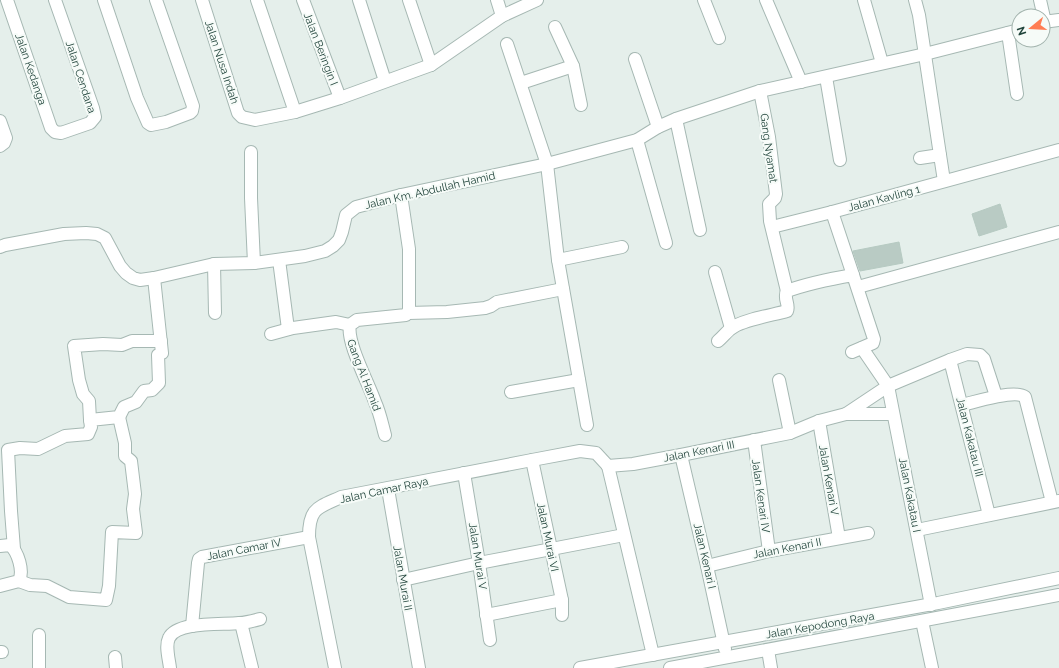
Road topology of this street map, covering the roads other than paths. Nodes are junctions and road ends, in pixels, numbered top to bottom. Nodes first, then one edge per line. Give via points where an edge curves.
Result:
1 (7, 0) edge
2 (55, 0) edge
3 (104, 0) edge
4 (156, 0) edge
5 (202, 0) edge
6 (257, 0) edge
7 (303, 0) edge
8 (359, 0) edge
9 (409, 0) edge
10 (497, 0) edge
11 (537, 0) edge
12 (704, 0) edge
13 (766, 0) edge
14 (864, 0) edge
15 (915, 0) edge
16 (502, 16) junction
17 (555, 27) dead end
18 (1011, 32) edge
19 (719, 38) dead end
20 (506, 44) dead end
21 (1014, 48) edge
22 (925, 54) junction
23 (635, 59) dead end
24 (882, 63) junction
25 (431, 65) junction
26 (573, 66) junction
27 (826, 77) junction
28 (385, 81) junction
29 (802, 82) junction
30 (521, 83) junction
31 (760, 91) junction
32 (1018, 94) dead end
33 (340, 98) junction
34 (581, 105) dead end
35 (295, 112) junction
36 (676, 119) junction
37 (0, 121) edge
38 (658, 127) junction
39 (61, 133) joint
40 (637, 140) junction
41 (0, 146) edge
42 (1059, 150) edge
43 (251, 152) dead end
44 (940, 155) junction
45 (920, 158) dead end
46 (840, 160) dead end
47 (547, 164) junction
48 (944, 181) junction
49 (401, 195) junction
50 (832, 212) junction
51 (772, 227) junction
52 (700, 230) dead end
53 (1059, 232) edge
54 (666, 243) dead end
55 (0, 247) edge
56 (622, 247) dead end
57 (279, 260) junction
58 (558, 260) junction
59 (254, 263) junction
60 (214, 264) junction
61 (714, 272) dead end
62 (853, 275) junction
63 (154, 278) junction
64 (858, 287) junction
65 (563, 289) junction
66 (787, 291) junction
67 (215, 313) dead end
68 (408, 313) junction
69 (350, 325) junction
70 (731, 328) junction
71 (288, 329) junction
72 (270, 334) dead end
73 (161, 341) junction
74 (718, 341) dead end
75 (950, 360) junction
76 (579, 380) junction
77 (778, 380) dead end
78 (888, 386) junction
79 (511, 392) dead end
80 (996, 396) junction
81 (962, 405) junction
82 (846, 414) junction
83 (893, 414) junction
84 (119, 417) junction
85 (90, 420) junction
86 (819, 421) junction
87 (587, 425) dead end
88 (790, 433) junction
89 (385, 435) dead end
90 (754, 440) junction
91 (681, 455) junction
92 (532, 460) junction
93 (608, 466) junction
94 (464, 473) junction
95 (388, 489) junction
96 (1056, 501) edge
97 (989, 515) junction
98 (917, 530) junction
99 (868, 533) dead end
100 (624, 535) junction
101 (309, 537) junction
102 (839, 538) junction
103 (0, 546) edge
104 (14, 549) junction
105 (550, 549) junction
106 (769, 551) junction
107 (479, 563) junction
108 (707, 566) junction
109 (1059, 578) edge
110 (403, 580) junction
111 (19, 581) junction
112 (0, 586) edge
113 (1059, 595) edge
114 (562, 600) junction
115 (934, 604) junction
116 (910, 608) junction
117 (562, 614) dead end
118 (486, 615) junction
119 (941, 617) junction
120 (260, 619) dead end
121 (917, 622) junction
122 (241, 623) junction
123 (192, 626) junction
124 (39, 635) dead end
125 (490, 640) dead end
126 (723, 642) junction
127 (768, 650) junction
128 (653, 655) junction
129 (727, 658) junction
130 (691, 666) edge
131 (39, 668) edge
132 (170, 668) edge
133 (252, 668) edge
134 (335, 668) edge
135 (419, 668) edge
136 (580, 668) edge
137 (670, 668) edge
138 (771, 668) edge
139 (932, 668) edge

1 - 39 street, Jalan Kedanga via 51,128 54,132
2 - 39 street, Jalan Cendana via 95,117 90,123
3 - 4 street via 138,98 151,125 166,122 192,111
5 - 35 street, Jalan Nusa Indah via 238,113 242,117 255,120
6 - 35 street
7 - 33 street, Jalan Beringin I
8 - 28 street
9 - 25 street
10 - 16 street
11 - 16 street
12 - 19 street
13 - 29 street
14 - 24 street
15 - 22 street
16 - 25 street
17 - 26 street
18 - 22 street, Jalan Km. Abdullah Hamid
20 - 30 street
21 - 32 street
22 - 24 street, Jalan Km. Abdullah Hamid
22 - 44 street
23 - 38 street
24 - 27 street, Jalan Km. Abdullah Hamid
25 - 28 street
26 - 30 street
26 - 34 street
27 - 29 street, Jalan Km. Abdullah Hamid
27 - 46 street
28 - 33 street
29 - 31 street, Jalan Km. Abdullah Hamid
30 - 47 street
31 - 36 street, Jalan Km. Abdullah Hamid
31 - 51 street, Gang Nyamat via 776,194 769,204
33 - 35 street
36 - 38 street, Jalan Km. Abdullah Hamid
36 - 52 street
37 - 41 street via 6,138
38 - 40 street, Jalan Km. Abdullah Hamid
40 - 47 street, Jalan Km. Abdullah Hamid
40 - 54 street
42 - 48 street, Jalan Kavling 1
43 - 59 street
44 - 45 street
44 - 48 street
47 - 49 street, Jalan Km. Abdullah Hamid
47 - 58 street
48 - 50 street, Jalan Kavling 1
49 - 57 street, Jalan Km. Abdullah Hamid via 356,207 350,211 338,240 326,251
49 - 68 street via 409,249
50 - 51 street, Jalan Kavling 1
50 - 62 street
51 - 66 street
53 - 64 street
55 - 63 street, Jalan Km. Abdullah Hamid via 49,236 86,232 97,234 105,238 126,273 140,280
56 - 58 street
57 - 59 street, Jalan Km. Abdullah Hamid
57 - 71 street
58 - 65 street
59 - 60 street, Jalan Km. Abdullah Hamid
60 - 63 street, Jalan Km. Abdullah Hamid
60 - 67 street
61 - 70 street
62 - 64 street
62 - 66 street via 823,280
63 - 73 street
64 - 78 street via 874,335 874,339 862,348
65 - 68 street, Gang Al Hamid via 497,302 485,308
65 - 76 street
66 - 70 street via 787,311
68 - 69 street, Gang Al Hamid via 357,320
69 - 71 street via 336,322
69 - 89 street, Gang Al Hamid via 352,344 376,404
70 - 74 street
71 - 72 street
73 - 84 street via 162,353 158,356 160,383 152,390 144,391 136,402 124,407
73 - 85 street via 74,346 79,380 83,394 89,401
75 - 78 street, Jalan Kenari III
75 - 80 street, Jalan Kenari III via 967,354 980,354
75 - 81 street, Jalan Kakatau III
76 - 79 street
76 - 87 street
77 - 88 street
78 - 82 street, Jalan Kenari III
78 - 83 street, Jalan Kakatau I
80 - 81 street
80 - 96 street via 1019,394 1025,397
81 - 97 street, Jalan Kakatau III
82 - 83 street, Jalan Kenari III
82 - 86 street, Jalan Kenari III
83 - 98 street, Jalan Kakatau I
84 - 85 street
84 - 111 street via 125,456 132,460 136,533 112,532 106,600 69,597 48,586 30,585
85 - 104 street via 88,434 65,436 38,449 8,450
86 - 88 street, Jalan Kenari III
86 - 102 street, Jalan Kenari V
88 - 90 street, Jalan Kenari III
90 - 91 street, Jalan Kenari III
90 - 106 street, Jalan Kenari IV
91 - 93 street, Jalan Kenari III
91 - 108 street, Jalan Kenari I
92 - 93 street, Jalan Camar Raya via 580,451 596,453
92 - 94 street, Jalan Camar Raya
92 - 105 street, Jalan Murai VI
93 - 100 street
94 - 95 street, Jalan Camar Raya
94 - 107 street, Jalan Murai V
95 - 101 street, Jalan Camar Raya via 341,497 314,511 309,522
95 - 110 street, Jalan Murai II
96 - 97 street
97 - 98 street
98 - 115 street, Jalan Kakatau I
99 - 102 street, Jalan Kenari II
100 - 105 street
100 - 128 street
101 - 123 street, Jalan Camar IV via 199,559
101 - 134 street, Jalan Camar Raya
102 - 106 street, Jalan Kenari II
103 - 104 street via 10,545
104 - 111 street via 21,577
105 - 107 street
105 - 114 street, Jalan Murai VI
106 - 108 street, Jalan Kenari II
107 - 110 street
107 - 118 street, Jalan Murai V
108 - 126 street, Jalan Kenari I
109 - 115 street, Jalan Kepodong Raya
110 - 135 street, Jalan Murai II
111 - 112 street
113 - 119 street, Jalan Kepodong Raya
114 - 117 street, Jalan Murai VI
114 - 118 street
115 - 116 street, Jalan Kepodong Raya
115 - 119 street, Jalan Kakatau I
116 - 121 street
116 - 126 street, Jalan Kepodong Raya
118 - 125 street, Jalan Murai V
119 - 121 street, Jalan Kepodong Raya
120 - 122 street
121 - 127 street, Jalan Kepodong Raya
121 - 139 street
122 - 123 street
122 - 133 street
123 - 132 street via 170,635 167,646
124 - 131 street
126 - 128 street, Jalan Kepodong Raya
126 - 129 street, Jalan Kenari I
127 - 129 street, Jalan Kepodong Raya
127 - 138 street
128 - 136 street, Jalan Kepodong Raya
129 - 130 street, Jalan Kepodong Raya
130 - 137 street, Jalan Kepodong Raya

